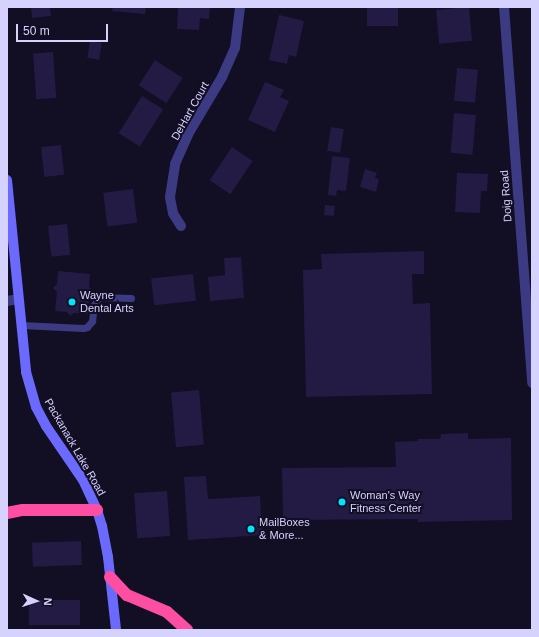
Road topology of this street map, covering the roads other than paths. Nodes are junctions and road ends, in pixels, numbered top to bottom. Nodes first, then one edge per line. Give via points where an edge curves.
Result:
1 (240, 7) edge
2 (504, 7) edge
3 (7, 180) edge
4 (181, 226) dead end
5 (131, 298) dead end
6 (18, 299) junction
7 (7, 301) edge
8 (21, 325) junction
9 (532, 383) edge
10 (97, 510) junction
11 (7, 512) edge
12 (110, 577) junction
13 (116, 630) edge
14 (187, 630) edge

1 - 4 street, DeHart Court via 235,48 222,78 190,131 175,164 170,197 172,213
2 - 9 street, Doig Road
3 - 6 street, Packanack Lake Road
5 - 8 lane via 99,297 94,305 92,321 83,328
6 - 7 street
6 - 8 street, Packanack Lake Road
8 - 10 street, Packanack Lake Road via 26,372 36,407 83,480
10 - 11 highway
10 - 12 street, Packanack Lake Road
12 - 13 street, Packanack Lake Road
12 - 14 highway via 127,595 167,612

